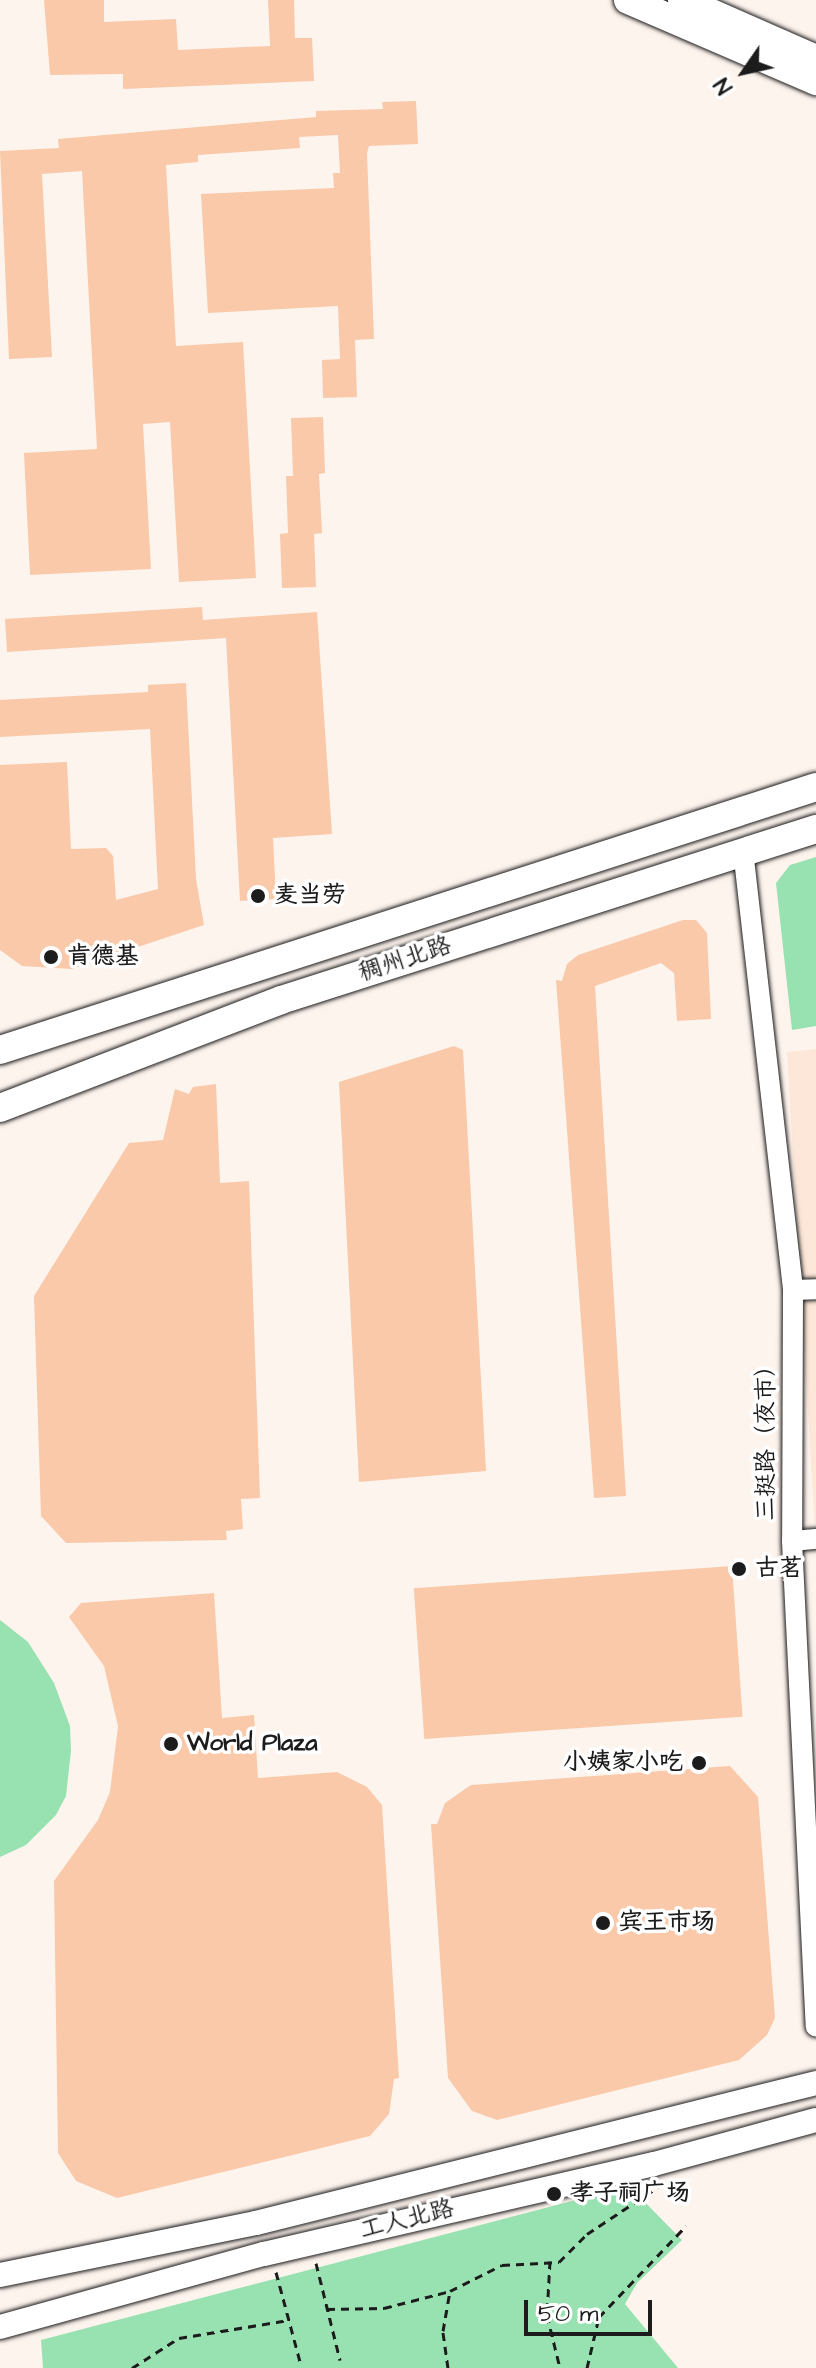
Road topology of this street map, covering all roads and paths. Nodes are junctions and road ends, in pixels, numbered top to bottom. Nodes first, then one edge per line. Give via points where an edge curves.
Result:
1 (628, 0) edge
2 (682, 0) edge
3 (816, 59) edge
4 (816, 81) edge
5 (816, 787) edge
6 (816, 829) edge
7 (743, 850) junction
8 (0, 1050) edge
9 (0, 1108) edge
10 (816, 1289) edge
11 (793, 1290) junction
12 (816, 1539) edge
13 (792, 1541) junction
14 (808, 1744) edge
15 (816, 2026) edge
16 (816, 2083) edge
17 (816, 2119) edge
18 (664, 2183) dead end
19 (686, 2226) dead end
20 (311, 2243) junction
21 (270, 2253) junction
22 (550, 2261) junction
23 (0, 2275) edge
24 (450, 2291) junction
25 (327, 2309) junction
26 (289, 2320) junction
27 (0, 2327) edge
28 (340, 2360) dead end
29 (301, 2365) dead end
30 (132, 2368) edge
31 (448, 2368) edge
32 (560, 2368) edge
33 (587, 2368) edge

1 - 4 main road
2 - 3 main road
5 - 8 main road, 稠州北路
6 - 7 main road, 稠州北路
7 - 9 main road, 稠州北路 via 281,1000
7 - 11 street, 三挺路（夜市）
10 - 11 street
11 - 13 street, 三挺路（夜市）
12 - 13 street
13 - 14 street, 三挺路（夜市）
14 - 15 street, 三挺路（夜市）
16 - 23 street, 工人北路 via 272,2220
17 - 20 street, 工人北路 via 654,2164
18 - 22 path via 587,2234 566,2258
19 - 33 path via 599,2317
20 - 21 street, 工人北路
20 - 25 path
21 - 26 path
21 - 27 street, 工人北路
22 - 24 path via 502,2265
22 - 32 path via 547,2315
24 - 25 path via 384,2308
24 - 31 path via 443,2331
25 - 28 path
26 - 29 path
26 - 30 path via 179,2338

